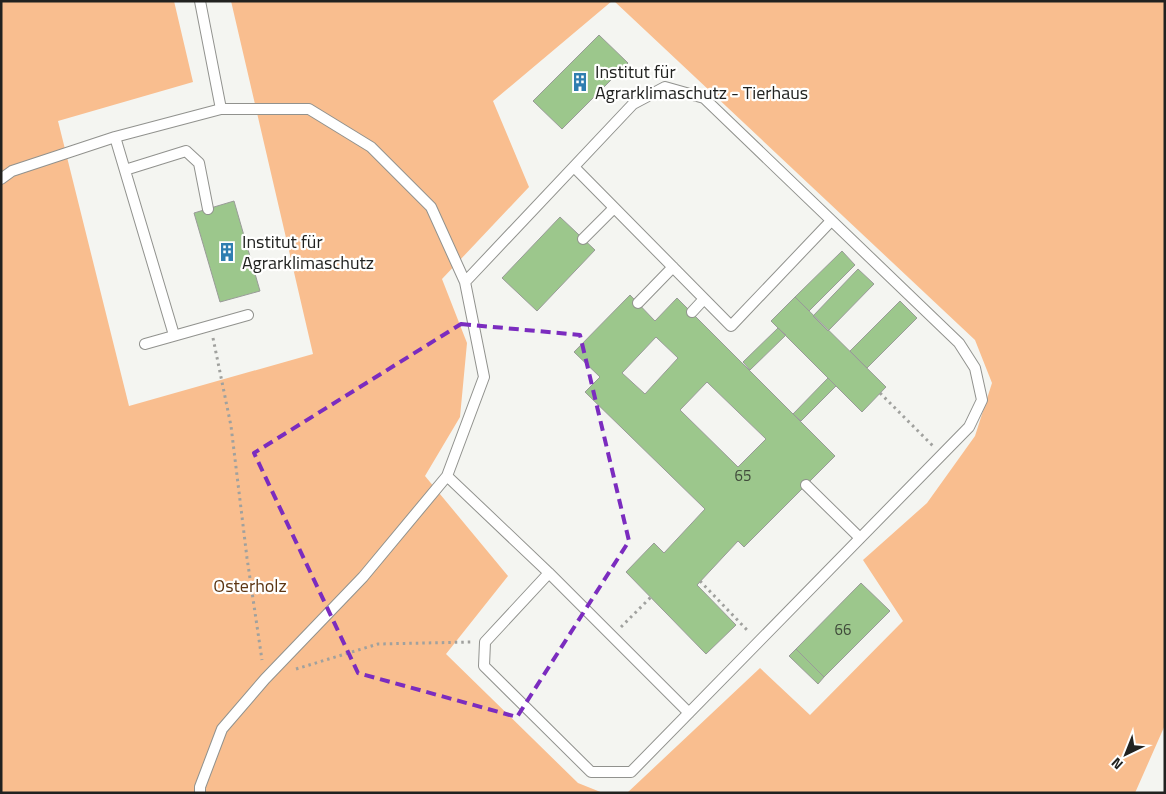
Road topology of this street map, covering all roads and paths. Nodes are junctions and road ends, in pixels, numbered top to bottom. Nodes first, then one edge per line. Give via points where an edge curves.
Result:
1 (200, 1) edge
2 (221, 109) junction
3 (115, 137) junction
4 (574, 167) junction
5 (125, 170) junction
6 (1, 179) edge
7 (614, 208) junction
8 (208, 209) dead end
9 (831, 220) junction
10 (583, 238) dead end
11 (673, 267) junction
12 (465, 282) junction
13 (704, 299) junction
14 (638, 304) dead end
15 (692, 312) dead end
16 (248, 315) dead end
17 (210, 325) junction
18 (174, 335) junction
19 (144, 344) dead end
20 (880, 393) dead end
21 (942, 455) junction
22 (447, 476) junction
23 (806, 485) dead end
24 (860, 538) junction
25 (549, 573) junction
26 (700, 581) dead end
27 (650, 597) dead end
28 (612, 635) junction
29 (485, 642) junction
30 (759, 642) junction
31 (293, 670) dead end
32 (265, 679) junction
33 (689, 713) junction
34 (200, 793) edge

1 - 2 lane
2 - 3 lane
2 - 12 lane via 309,110 371,147 432,207
3 - 5 lane
3 - 6 lane via 12,171
4 - 7 lane
4 - 9 lane via 633,104 665,87 704,98
4 - 12 lane
5 - 8 lane via 186,151 199,162
5 - 18 lane
7 - 10 lane
7 - 11 lane
9 - 13 lane via 731,326
9 - 21 lane via 960,343 975,368 982,400 970,427
11 - 13 lane
11 - 14 lane
12 - 22 lane via 484,377
13 - 15 lane
16 - 17 lane
17 - 18 lane
17 - 32 path via 231,426
18 - 19 lane
20 - 21 path
21 - 24 lane
22 - 25 lane
22 - 32 lane via 363,577
23 - 24 lane
24 - 30 lane
25 - 28 lane
25 - 29 lane
26 - 30 path
27 - 28 path
28 - 33 lane
29 - 31 path via 378,644
29 - 33 lane via 484,666 591,772 631,772
30 - 33 lane
32 - 34 lane via 222,729

